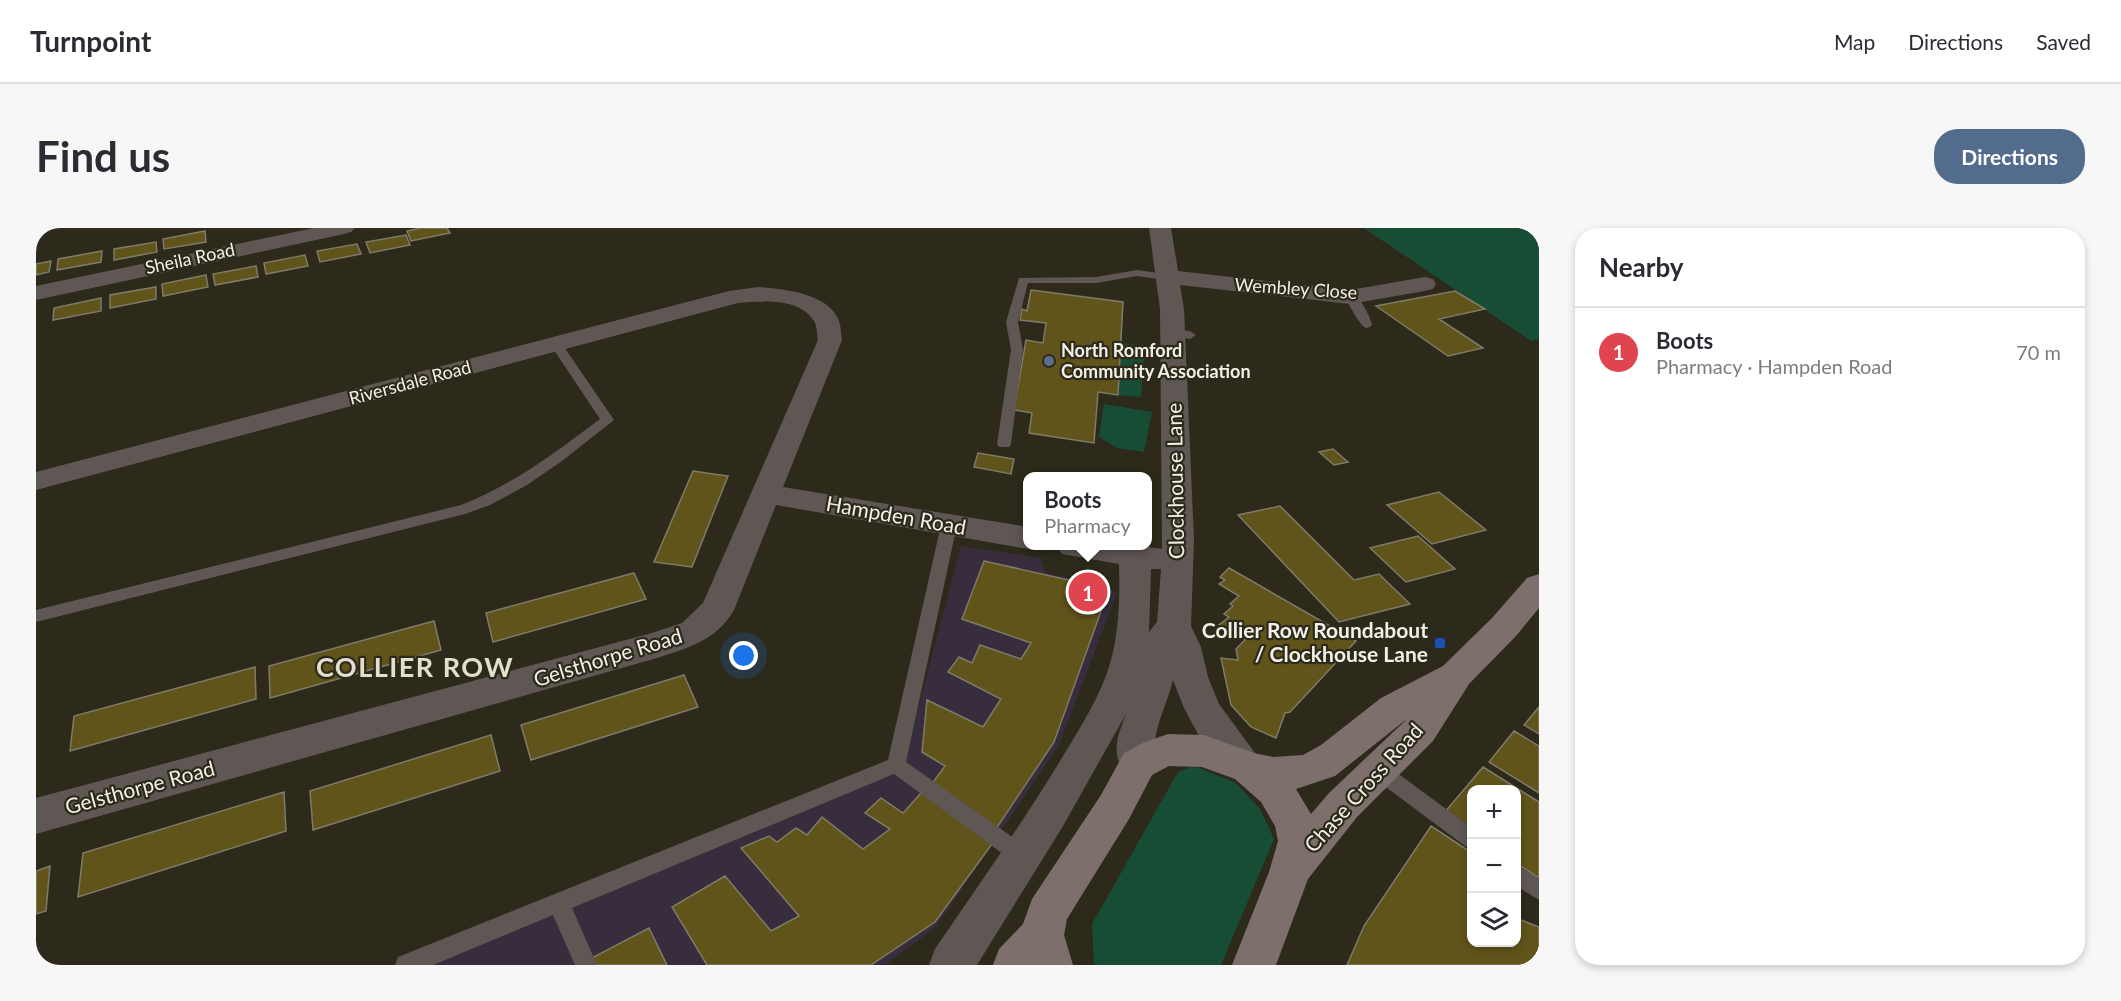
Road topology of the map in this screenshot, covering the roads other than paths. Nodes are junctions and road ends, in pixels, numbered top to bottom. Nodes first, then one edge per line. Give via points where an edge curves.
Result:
1 (344, 228) edge
2 (1160, 228) edge
3 (242, 238) edge
4 (1166, 277) junction
5 (1425, 284) dead end
6 (36, 293) edge
7 (785, 296) joint
8 (1350, 297) junction
9 (1366, 324) dead end
10 (556, 344) junction
11 (1004, 444) dead end
12 (36, 481) edge
13 (765, 494) junction
14 (949, 525) junction
15 (1023, 537) edge
16 (1098, 550) edge
17 (1135, 556) junction
18 (1178, 563) junction
19 (1539, 586) edge
20 (36, 616) edge
21 (1174, 626) junction
22 (1456, 674) junction
23 (896, 765) junction
24 (1138, 765) junction
25 (1246, 766) junction
26 (1378, 770) junction
27 (36, 816) edge
28 (1471, 839) edge
29 (1021, 855) junction
30 (1290, 872) junction
31 (1521, 877) edge
32 (1539, 890) edge
33 (559, 903) junction
34 (1036, 955) edge
35 (406, 965) edge
36 (586, 965) edge
37 (951, 965) edge
38 (1254, 965) edge

1 - 3 street, Sheila Road
2 - 4 street, Clockhouse Lane
3 - 6 street, Sheila Road
4 - 8 street, Wembley Close
4 - 11 lane via 1137,273 1096,280 1023,280 1012,322 1017,350
4 - 18 street, Clockhouse Lane via 1181,334
5 - 8 street, Wembley Close
7 - 10 street, Riversdale Road via 737,296
7 - 13 street, Gelsthorpe Road via 809,303 827,320 830,340
8 - 9 lane
10 - 12 street, Riversdale Road
10 - 20 lane via 607,420 556,460 488,501
13 - 14 street, Hampden Road
13 - 27 street, Gelsthorpe Road via 717,610 694,632 578,668
14 - 15 street, Hampden Road
14 - 23 lane
16 - 17 street
17 - 18 street
17 - 29 street via 1131,646 1125,673 1093,741
18 - 21 street, Clockhouse Lane
19 - 22 main road, Chase Cross Road
21 - 24 street, Clockhouse Lane via 1164,638 1155,683 1137,735 1134,748
21 - 25 street, Clockhouse Lane via 1202,708
22 - 25 main road, Chase Cross Road via 1379,718 1324,764 1286,775
22 - 26 main road, Chase Cross Road via 1420,730
23 - 29 lane
23 - 33 lane
24 - 25 main road, Chase Cross Road via 1168,750 1204,752
24 - 34 main road via 1047,913
25 - 30 main road via 1275,790 1295,822 1298,841
26 - 28 lane
26 - 30 main road, Chase Cross Road via 1329,820
29 - 37 street
30 - 38 main road
31 - 32 lane
33 - 35 lane
33 - 36 lane

